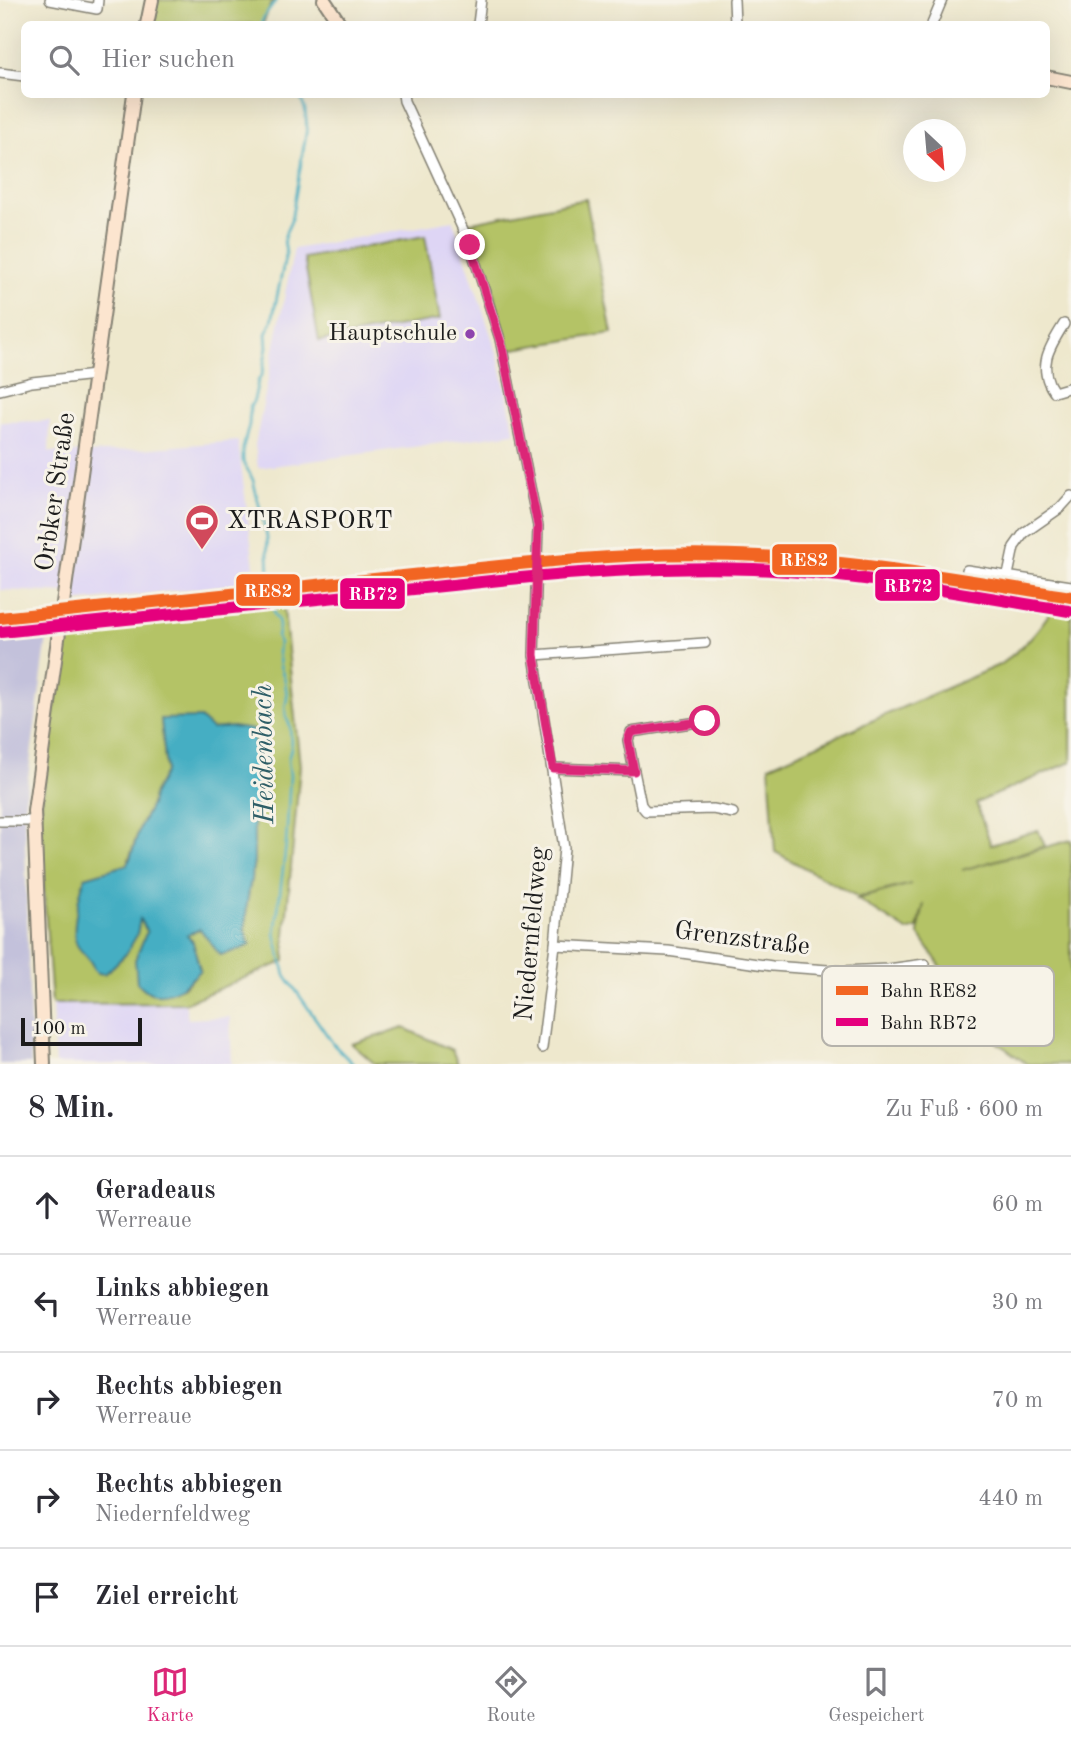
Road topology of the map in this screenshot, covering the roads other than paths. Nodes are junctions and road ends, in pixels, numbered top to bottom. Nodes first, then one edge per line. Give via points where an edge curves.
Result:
1 (50, 0) edge
2 (98, 0) edge
3 (152, 0) edge
4 (324, 0) edge
5 (481, 0) edge
6 (734, 0) edge
7 (942, 0) edge
8 (148, 21) edge
9 (338, 21) edge
10 (478, 21) edge
11 (735, 21) edge
12 (933, 21) edge
13 (0, 73) edge
14 (21, 76) edge
15 (1050, 78) edge
16 (1071, 82) edge
17 (133, 98) edge
18 (404, 98) edge
19 (1064, 324) dead end
20 (95, 375) junction
21 (1071, 387) edge
22 (0, 390) edge
23 (1071, 496) edge
24 (967, 570) dead end
25 (1008, 575) junction
26 (1071, 586) edge
27 (705, 643) dead end
28 (534, 655) junction
29 (714, 725) dead end
30 (553, 768) junction
31 (634, 771) junction
32 (733, 813) dead end
33 (0, 821) edge
34 (34, 821) junction
35 (555, 945) junction
36 (925, 964) dead end
37 (910, 966) edge
38 (822, 970) edge
39 (542, 1048) dead end
40 (44, 1064) edge

1 - 2 street via 97,9
3 - 8 street
4 - 9 street
5 - 10 street
6 - 11 street
7 - 12 street
13 - 14 street
15 - 16 street
17 - 20 street, Orbker Straße
18 - 28 street, Niedernfeldweg via 470,245 501,343 538,526
19 - 21 street via 1045,362 1054,392
20 - 22 street
20 - 34 street, Orbker Straße
23 - 25 street via 1024,533 1014,547
24 - 25 street
25 - 26 street
27 - 28 street
28 - 30 street, Niedernfeldweg
29 - 31 street via 705,721 631,732 628,740
30 - 31 street
30 - 35 street, Niedernfeldweg via 564,848
31 - 32 street via 646,811 713,809
33 - 34 street
34 - 40 street, Orbker Straße
35 - 38 street, Grenzstraße via 668,951
35 - 39 street, Niedernfeldweg
36 - 37 street, Grenzstraße

